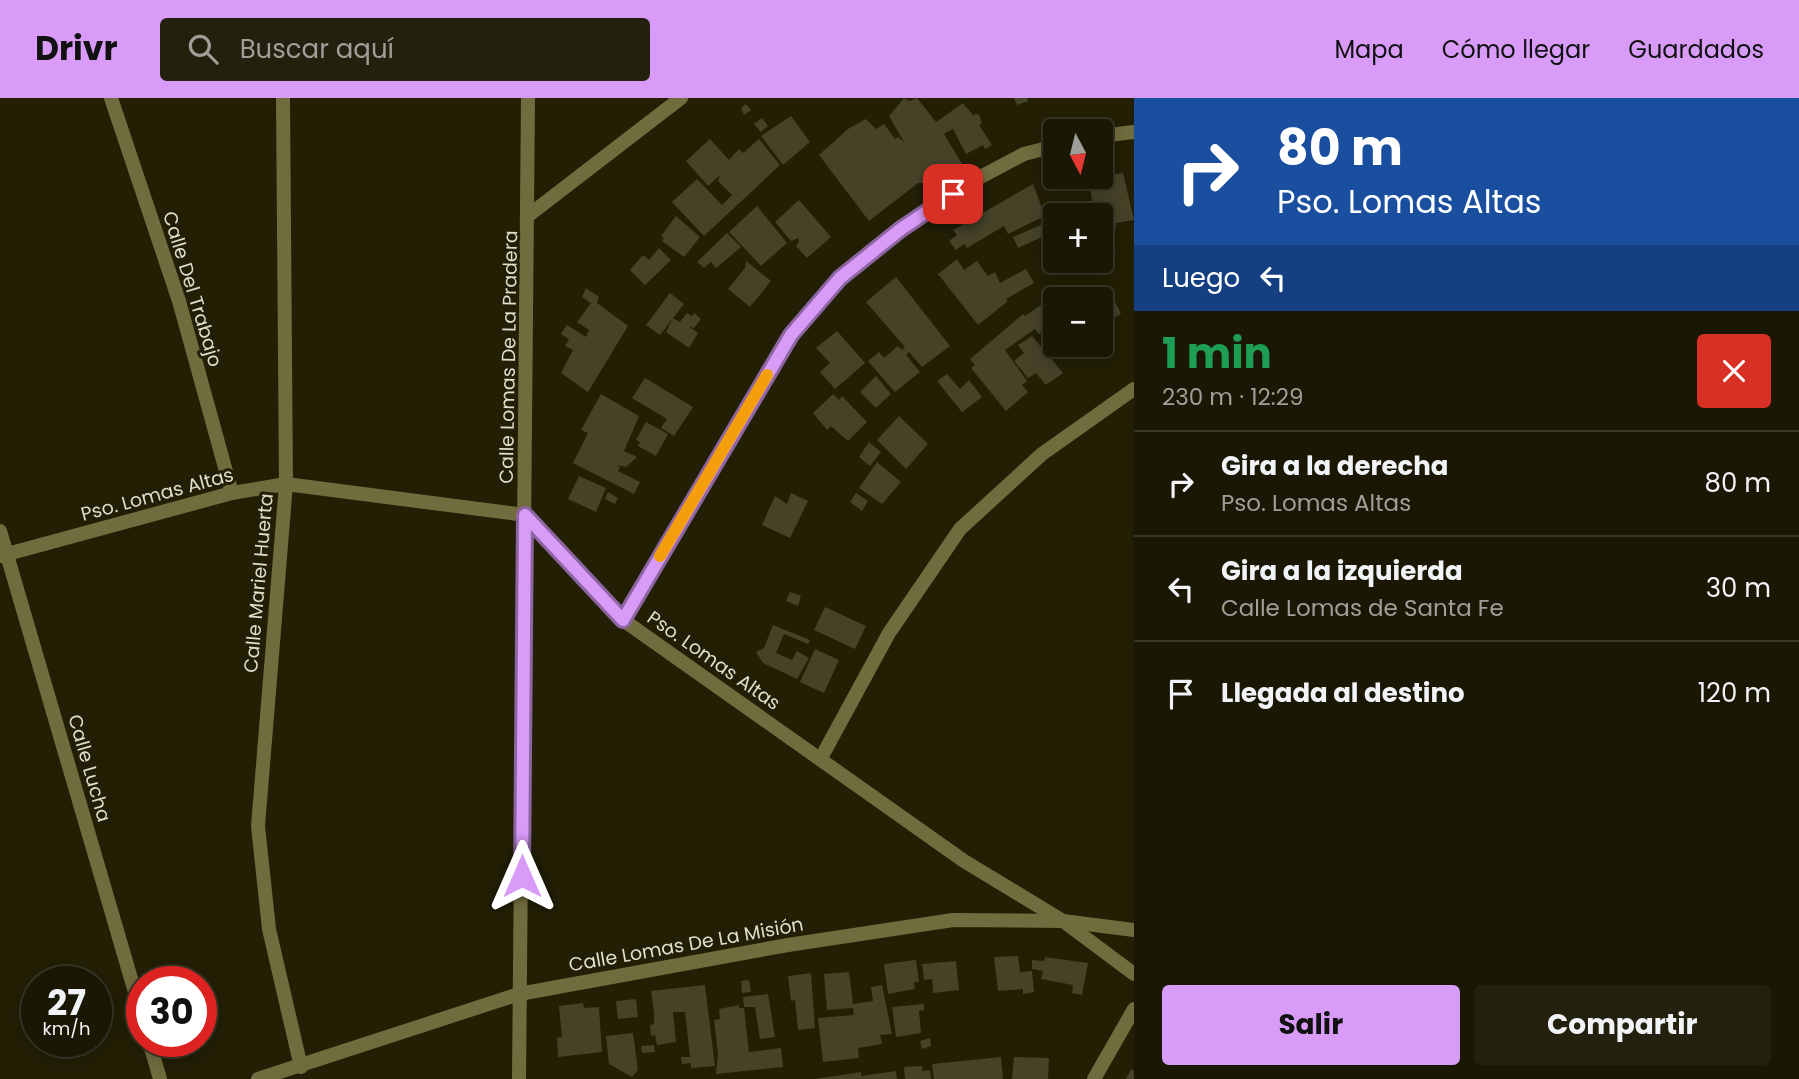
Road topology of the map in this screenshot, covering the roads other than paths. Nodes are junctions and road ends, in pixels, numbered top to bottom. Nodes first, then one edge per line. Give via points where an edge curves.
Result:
1 (111, 98) edge
2 (283, 98) edge
3 (528, 98) edge
4 (681, 98) edge
5 (1134, 132) edge
6 (1113, 135) edge
7 (1043, 149) edge
8 (529, 215) junction
9 (1134, 389) edge
10 (286, 484) junction
11 (232, 492) junction
12 (525, 515) junction
13 (0, 531) edge
14 (4, 555) edge
15 (623, 620) junction
16 (821, 758) junction
17 (1063, 921) junction
18 (1134, 930) edge
19 (127, 966) edge
20 (1134, 975) edge
21 (519, 994) junction
22 (1134, 1009) edge
23 (154, 1057) edge
24 (301, 1067) junction
25 (160, 1079) edge
26 (258, 1079) edge
27 (519, 1079) edge
28 (1094, 1079) edge

1 - 11 street, Calle Del Trabajo via 179,301
2 - 10 street, Calle Mariel Huerta
3 - 8 street, Calle Lomas De La Pradera
4 - 8 street
5 - 6 street
7 - 15 street via 971,182 840,278 791,335
8 - 12 street, Calle Lomas De La Pradera
9 - 16 street via 1042,454 960,529 889,633
10 - 11 street, Pso. Lomas Altas
10 - 12 street, Pso. Lomas Altas
10 - 24 street, Calle Mariel Huerta via 258,826 269,929
11 - 14 street, Pso. Lomas Altas
12 - 15 street, Pso. Lomas Altas
12 - 21 street, Calle Lomas De La Pradera
13 - 14 street, Calle Lucha
14 - 19 street, Calle Lucha
15 - 16 street, Pso. Lomas Altas
16 - 17 street, Pso. Lomas Altas via 964,861
17 - 18 street, Calle Lomas De La Misión
17 - 20 street, Pso. Lomas Altas
17 - 21 street, Calle Lomas De La Misión via 953,920
21 - 24 street, Calle Lomas De La Misión
21 - 27 street, Calle Lomas De La Pradera
22 - 28 street
23 - 25 street
24 - 26 street, Calle Lomas De La Misión

